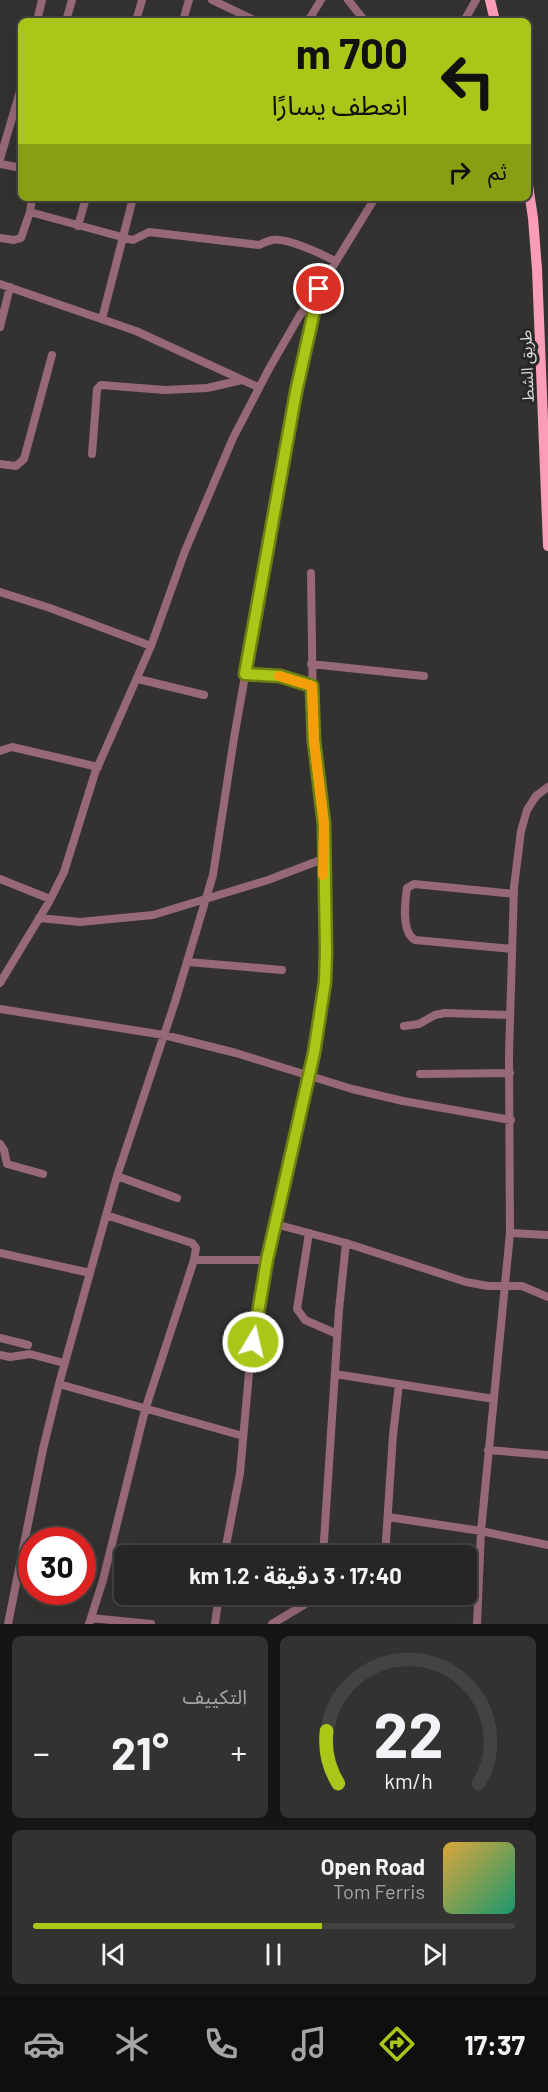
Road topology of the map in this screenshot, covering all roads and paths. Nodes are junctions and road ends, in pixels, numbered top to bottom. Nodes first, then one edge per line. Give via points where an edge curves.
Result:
1 (42, 0) edge
2 (72, 0) edge
3 (142, 0) edge
4 (189, 0) edge
5 (212, 0) edge
6 (321, 0) edge
7 (348, 0) edge
8 (476, 0) edge
9 (490, 0) edge
10 (38, 18) edge
11 (67, 18) edge
12 (137, 18) edge
13 (184, 18) edge
14 (250, 18) edge
15 (310, 18) edge
16 (363, 18) edge
17 (466, 18) edge
18 (494, 18) edge
19 (18, 98) edge
20 (18, 167) edge
21 (32, 201) edge
22 (85, 201) edge
23 (132, 201) edge
24 (373, 201) edge
25 (530, 201) edge
26 (30, 212) junction
27 (78, 226) junction
28 (0, 238) edge
29 (122, 238) junction
30 (335, 261) junction
31 (0, 284) edge
32 (10, 287) junction
33 (319, 289) junction
34 (102, 319) junction
35 (0, 327) edge
36 (52, 355) dead end
37 (243, 380) junction
38 (258, 387) junction
39 (92, 454) dead end
40 (0, 464) edge
41 (548, 546) edge
42 (311, 573) dead end
43 (0, 592) edge
44 (151, 646) junction
45 (311, 664) junction
46 (245, 674) junction
47 (424, 676) dead end
48 (138, 679) junction
49 (312, 686) junction
50 (204, 694) dead end
51 (0, 751) edge
52 (98, 767) junction
53 (548, 787) edge
54 (323, 859) junction
55 (0, 879) edge
56 (514, 894) junction
57 (207, 897) junction
58 (50, 899) junction
59 (39, 918) junction
60 (512, 949) junction
61 (188, 962) junction
62 (282, 970) dead end
63 (0, 984) edge
64 (0, 1009) edge
65 (510, 1015) junction
66 (404, 1026) dead end
67 (164, 1035) junction
68 (510, 1073) junction
69 (420, 1074) dead end
70 (308, 1075) junction
71 (511, 1120) junction
72 (0, 1144) edge
73 (44, 1174) dead end
74 (117, 1176) junction
75 (177, 1198) dead end
76 (106, 1215) junction
77 (275, 1224) junction
78 (309, 1233) junction
79 (510, 1233) junction
80 (548, 1235) edge
81 (346, 1242) junction
82 (0, 1253) edge
83 (194, 1260) junction
84 (267, 1260) junction
85 (90, 1273) junction
86 (505, 1286) junction
87 (548, 1297) edge
88 (338, 1334) junction
89 (0, 1338) edge
90 (27, 1345) dead end
91 (0, 1355) edge
92 (64, 1363) junction
93 (336, 1374) junction
94 (59, 1384) junction
95 (399, 1384) junction
96 (494, 1399) junction
97 (145, 1410) junction
98 (243, 1437) junction
99 (488, 1450) junction
100 (548, 1455) edge
101 (387, 1517) junction
102 (481, 1531) junction
103 (226, 1545) edge
104 (323, 1545) edge
105 (385, 1545) edge
106 (548, 1545) edge
107 (218, 1605) edge
108 (304, 1605) edge
109 (90, 1621) edge
110 (8, 1624) edge
111 (151, 1624) edge
112 (215, 1624) edge
113 (272, 1624) edge
114 (477, 1624) edge

1 - 10 street
2 - 11 street
3 - 12 street
4 - 13 street
5 - 14 street
6 - 15 street
7 - 16 street
8 - 17 street
9 - 18 main road
19 - 20 street via 0,159 1,164
21 - 26 street
22 - 27 street
23 - 29 street
24 - 30 street
25 - 41 main road, طريق الشط via 537,269
26 - 27 street
26 - 28 street via 21,238
27 - 29 street
29 - 30 street via 133,240 154,232 259,245 279,240
29 - 34 street
30 - 33 street
31 - 32 street
32 - 34 street
32 - 35 street
33 - 38 street
33 - 46 street via 296,392
34 - 37 street
36 - 40 street via 24,459 16,466
37 - 38 street
37 - 39 street via 207,388 165,390 101,386 97,389
38 - 44 street via 193,531
42 - 45 street
43 - 44 street
44 - 48 street
45 - 47 street
45 - 49 street
46 - 49 street via 280,676
46 - 57 street via 218,851
48 - 50 street
48 - 52 street
49 - 54 street via 324,824
51 - 52 street via 12,747
52 - 58 street via 64,872
53 - 56 street via 527,810 520,831
54 - 57 street
54 - 70 street via 325,982
55 - 58 street
56 - 60 street
56 - 60 street via 414,884 407,888 406,896 406,929 416,940
57 - 59 street via 145,917 80,922
57 - 61 street
58 - 59 street
59 - 63 street
60 - 65 street
61 - 62 street
61 - 67 street
64 - 67 street
65 - 66 street via 439,1014
65 - 68 street
67 - 70 street
67 - 74 street
68 - 69 street
68 - 71 street
70 - 71 street via 403,1101
70 - 77 street
71 - 79 street
72 - 73 street via 7,1164
74 - 75 street
74 - 76 street
76 - 83 street via 192,1243 196,1248
76 - 85 street
77 - 78 street
77 - 84 street
78 - 81 street
78 - 88 street via 297,1309 305,1320
79 - 80 street
79 - 86 street
81 - 86 street via 466,1282
81 - 88 street
82 - 85 street
83 - 84 street
83 - 97 street
84 - 98 street via 250,1362
85 - 92 street
86 - 87 street via 522,1286
86 - 96 street
88 - 93 street
89 - 90 street
91 - 92 street via 30,1354
92 - 94 street
93 - 95 street
93 - 104 street
94 - 97 street
94 - 110 street
95 - 96 street
95 - 101 street
96 - 99 street
97 - 98 street
97 - 109 street
98 - 103 street
99 - 100 street
99 - 102 street
101 - 102 street
101 - 105 street
102 - 106 street
102 - 114 street
107 - 112 street
108 - 113 street
109 - 111 street

